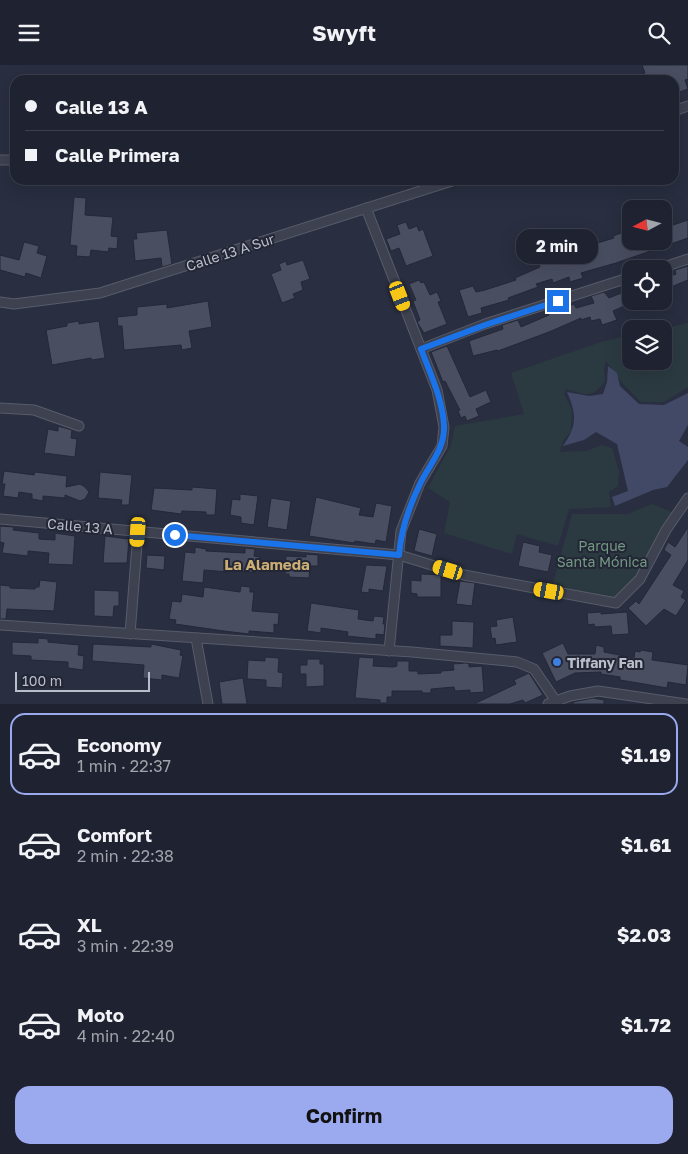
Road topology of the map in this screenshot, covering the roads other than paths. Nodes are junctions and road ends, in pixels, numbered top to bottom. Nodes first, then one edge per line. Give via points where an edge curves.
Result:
1 (440, 185) edge
2 (366, 209) junction
3 (688, 259) edge
4 (672, 264) edge
5 (622, 280) edge
6 (0, 302) edge
7 (421, 349) junction
8 (0, 408) edge
9 (79, 426) dead end
10 (688, 498) edge
11 (0, 519) edge
12 (138, 532) junction
13 (399, 555) junction
14 (0, 625) edge
15 (130, 634) junction
16 (196, 638) junction
17 (390, 651) junction
18 (554, 703) edge
19 (208, 704) edge
20 (686, 704) edge

1 - 2 street, Calle 13 A Sur
2 - 6 street, Calle 13 A Sur via 100,293 14,305
2 - 7 street
3 - 4 street
5 - 7 street
7 - 13 street via 437,390 444,427 442,446 420,483 401,531
8 - 9 street via 34,410
10 - 13 street, Calle 13 A via 666,530 640,579 616,603 464,575
11 - 12 street, Calle 13 A
12 - 13 street, Calle 13 A
12 - 15 street
13 - 17 street
14 - 15 street
15 - 16 street
16 - 17 street
16 - 19 street
17 - 18 street via 517,662 534,669
18 - 20 street via 570,696 598,691

